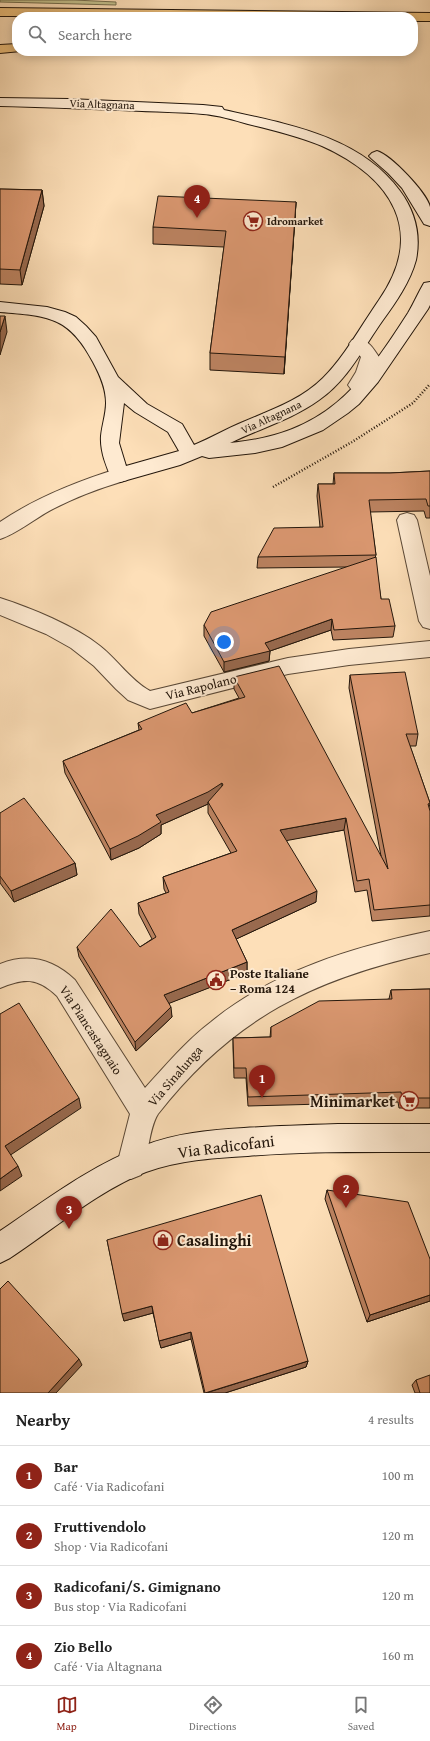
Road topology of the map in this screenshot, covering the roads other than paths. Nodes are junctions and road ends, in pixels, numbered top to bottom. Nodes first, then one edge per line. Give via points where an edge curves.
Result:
1 (215, 2) dead end
2 (0, 12) edge
3 (12, 12) edge
4 (350, 12) edge
5 (418, 17) edge
6 (430, 17) edge
7 (0, 25) edge
8 (12, 25) edge
9 (418, 30) edge
10 (430, 30) edge
11 (0, 48) edge
12 (12, 48) edge
13 (0, 102) edge
14 (203, 110) junction
15 (430, 221) edge
16 (430, 287) edge
17 (0, 307) edge
18 (358, 344) junction
19 (342, 369) junction
20 (112, 381) junction
21 (356, 391) junction
22 (190, 454) junction
23 (120, 475) junction
24 (406, 520) dead end
25 (0, 532) edge
26 (0, 606) edge
27 (430, 621) edge
28 (430, 649) edge
29 (430, 942) edge
30 (0, 976) edge
31 (144, 1112) junction
32 (430, 1138) edge
33 (130, 1165) junction
34 (0, 1248) edge

1 - 4 main road
2 - 3 main road
5 - 6 main road
7 - 8 main road
9 - 10 main road
11 - 12 main road
13 - 14 street, Via Altagnana
14 - 15 street, Via Altagnana via 251,114 296,122 322,129 356,144 396,172 418,197
14 - 18 street, Via Altagnana via 290,131 334,147 369,168 387,184 398,199 410,230 411,248 408,259 396,286
16 - 21 street, Via Altagnana via 388,355 364,388
17 - 20 street via 48,312 73,323 89,340
18 - 19 street, Via Altagnana
18 - 21 street via 370,357
19 - 21 street via 351,375
19 - 22 street, Via Altagnana via 328,384 303,403
20 - 22 street via 142,408 175,428
20 - 23 street via 115,413 110,441
21 - 22 street, Via Altagnana via 339,411 316,426 290,437 260,446
22 - 23 street
23 - 25 street via 98,481 54,501
24 - 27 street
26 - 28 street, Via Rapolano via 82,644 103,661 129,690 150,700 288,666
29 - 31 street, Via Sinalunga via 366,956 330,969 283,990 242,1014 222,1027 180,1067
30 - 31 street, Via Piancastagnaio via 13,971 31,969 52,975 60,981
31 - 33 street, Via Sinalunga
32 - 33 street, Via Radicofani via 285,1139 218,1143 176,1151
33 - 34 street, Via Radicofani via 88,1189

